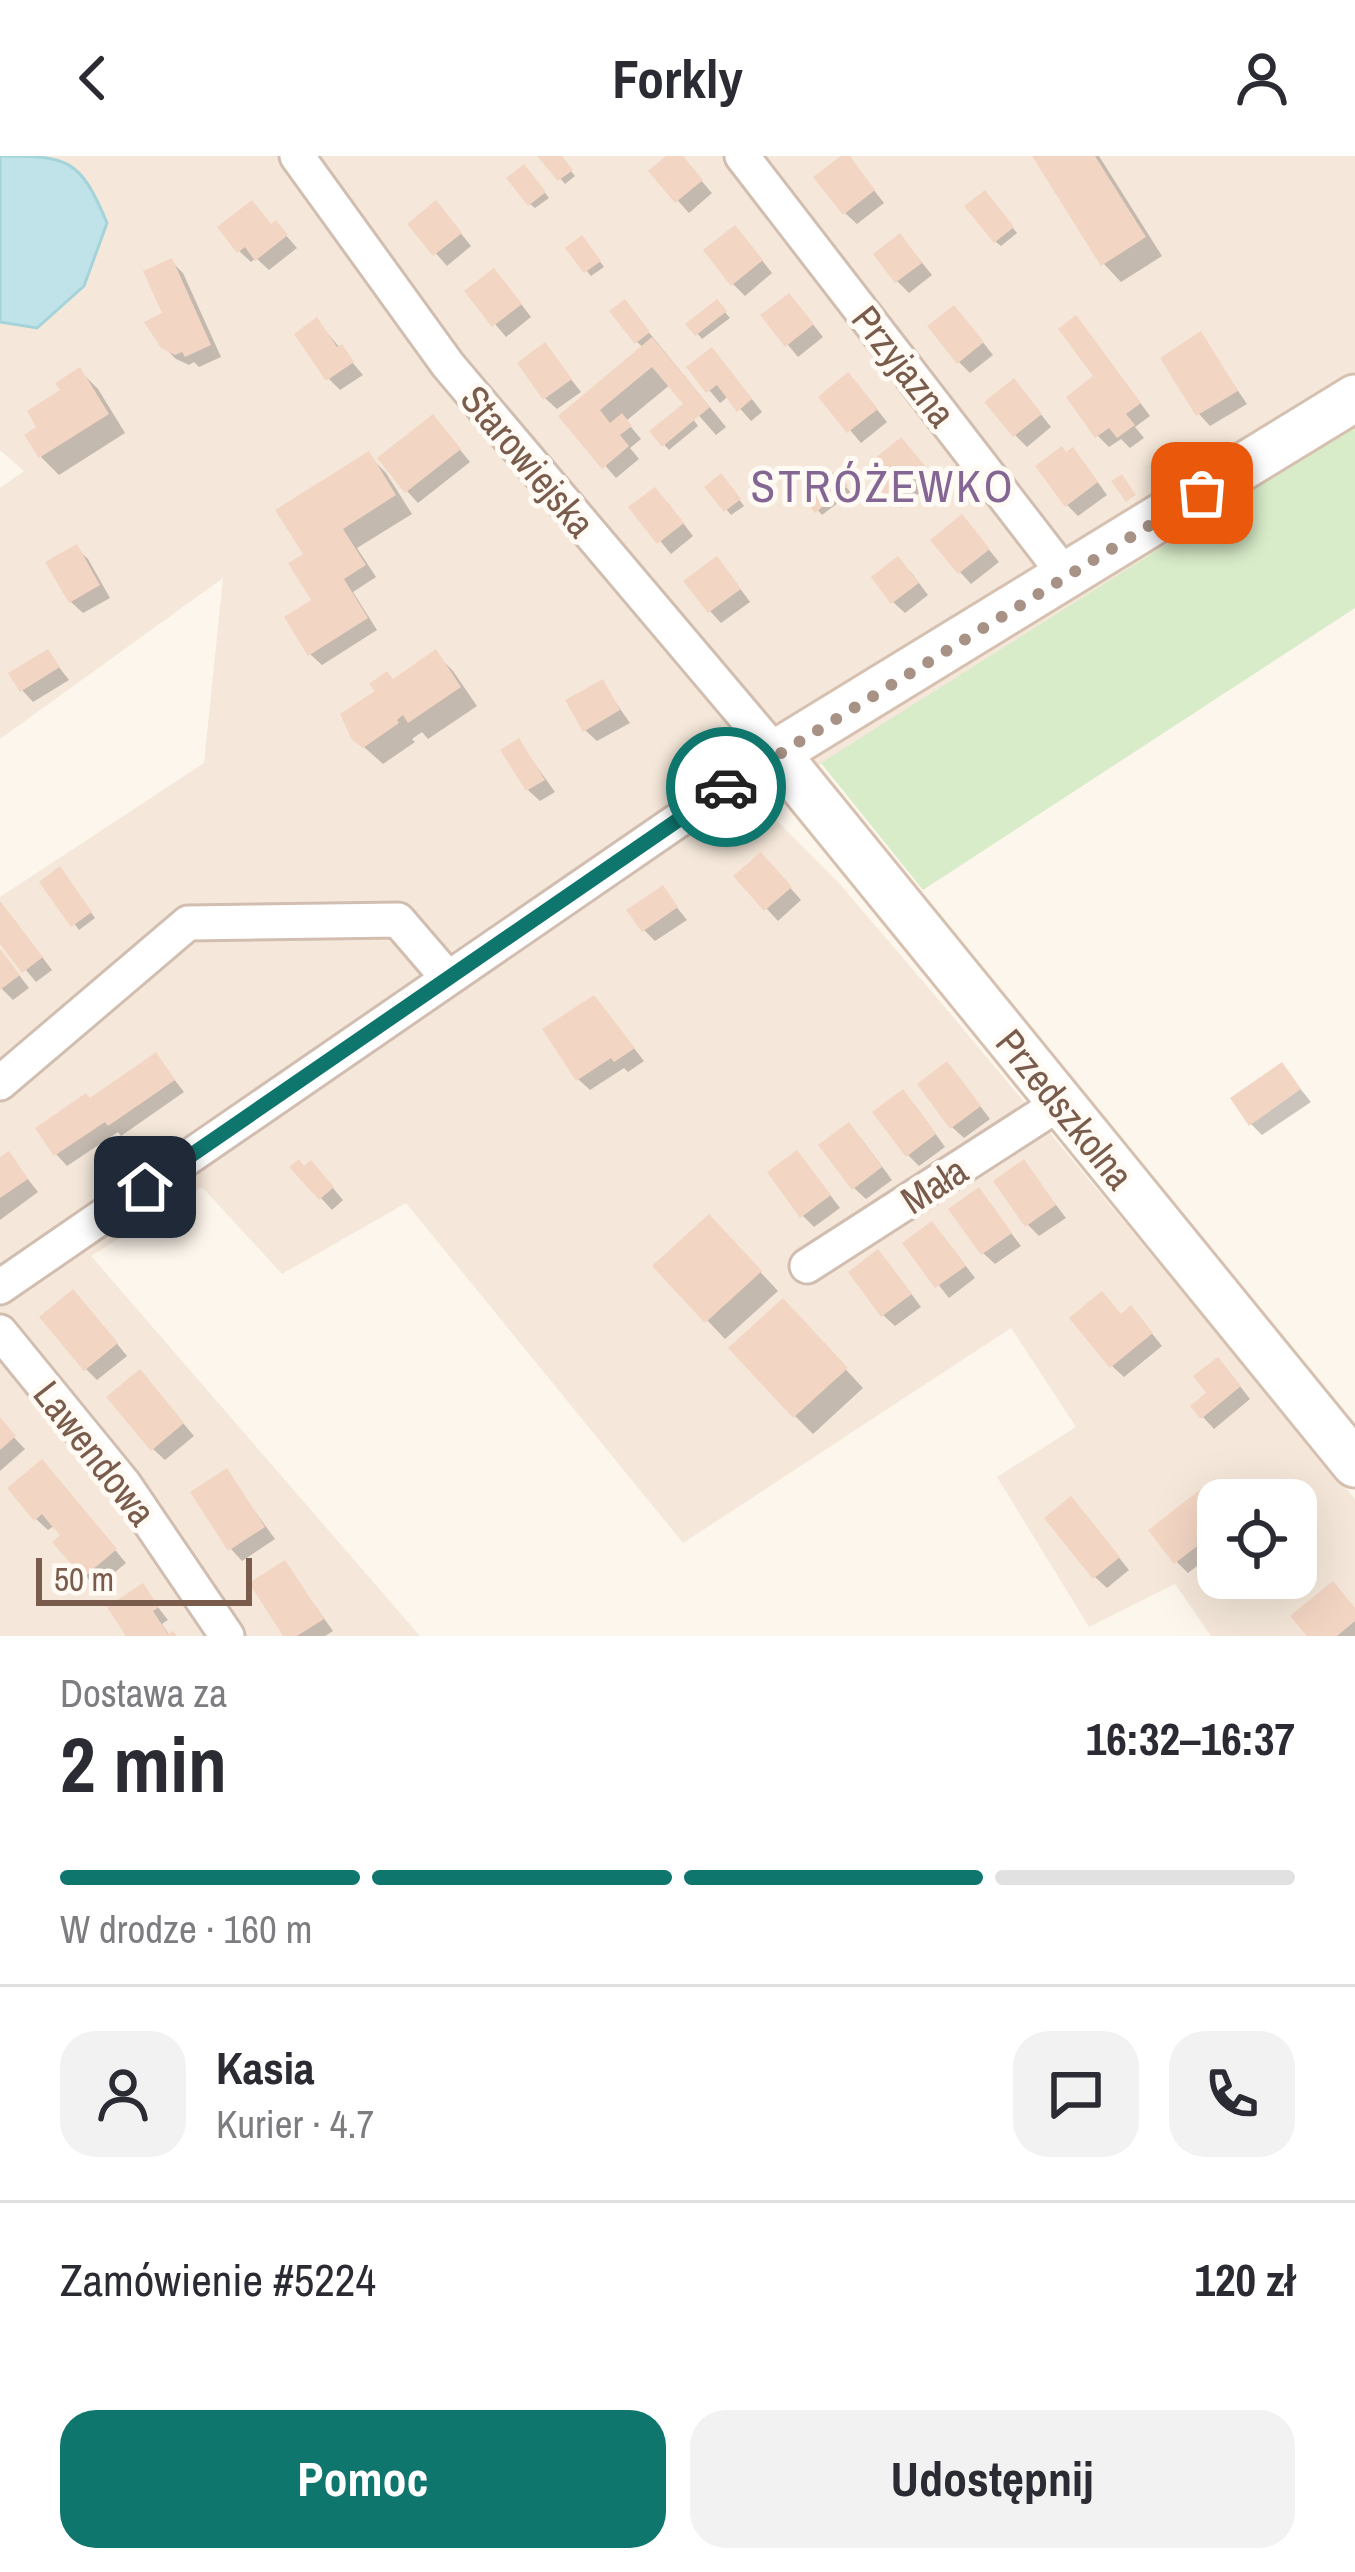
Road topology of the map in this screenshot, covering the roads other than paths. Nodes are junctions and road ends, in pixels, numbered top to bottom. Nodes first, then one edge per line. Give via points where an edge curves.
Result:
1 (297, 156) edge
2 (742, 156) edge
3 (1355, 398) edge
4 (1066, 576) junction
5 (776, 753) junction
6 (447, 977) junction
7 (0, 1083) edge
8 (1060, 1103) junction
9 (807, 1266) dead end
10 (0, 1287) edge
11 (0, 1332) edge
12 (1355, 1464) edge
13 (227, 1636) edge

1 - 5 street, Starowiejska via 448,365
2 - 4 street, Przyjazna
3 - 4 street
4 - 5 street
5 - 6 street
5 - 8 street, Przedszkolna
6 - 7 street via 398,920 188,922
6 - 10 street
8 - 9 street, Mała
8 - 12 street, Przedszkolna
11 - 13 street, Lawendowa via 124,1484

